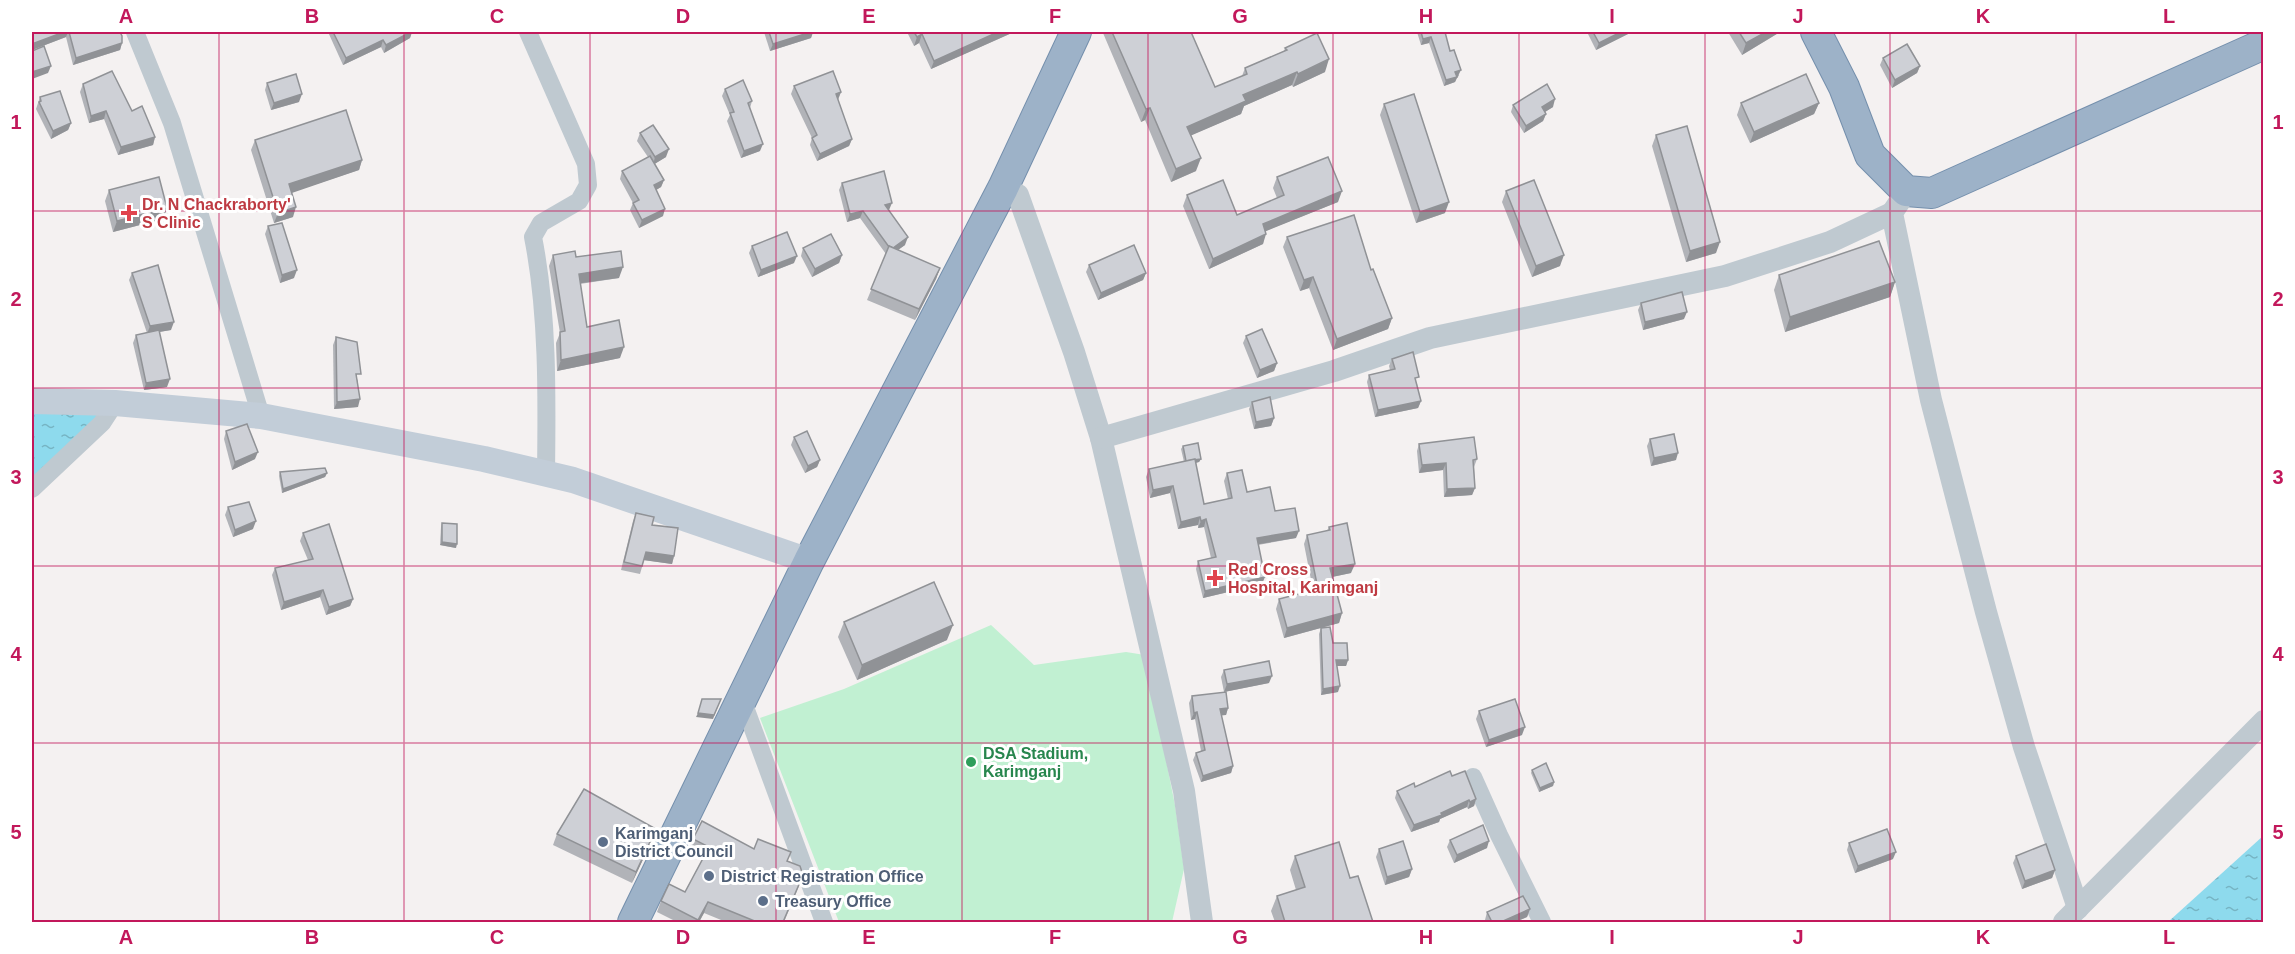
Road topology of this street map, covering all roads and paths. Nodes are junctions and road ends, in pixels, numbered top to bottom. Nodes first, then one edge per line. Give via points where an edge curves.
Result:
1 (135, 32) edge
2 (528, 32) edge
3 (1076, 32) edge
4 (1816, 32) edge
5 (2264, 44) edge
6 (1003, 188) junction
7 (1899, 202) junction
8 (32, 400) edge
9 (115, 403) junction
10 (261, 416) junction
11 (1101, 438) junction
12 (546, 473) junction
13 (32, 489) edge
14 (809, 561) junction
15 (742, 699) junction
16 (2264, 721) edge
17 (1473, 777) dead end
18 (2071, 915) edge
19 (633, 922) edge
20 (824, 922) edge
21 (1202, 922) edge
22 (1542, 922) edge

1 - 10 street via 172,123
2 - 12 street via 586,164 588,185 579,201 541,223 533,237 545,360
3 - 6 highway
4 - 7 highway via 1844,87 1870,155
5 - 7 highway via 1932,193
6 - 11 street via 1018,195
6 - 14 highway
7 - 11 street via 1830,242 1725,276 1430,338 1334,371
7 - 18 street via 1931,400
8 - 9 main road
9 - 10 main road
9 - 13 street via 102,423
10 - 12 main road
11 - 21 street via 1184,791
12 - 14 main road
14 - 15 highway
15 - 19 highway
15 - 20 street
16 - 18 street
17 - 22 street

